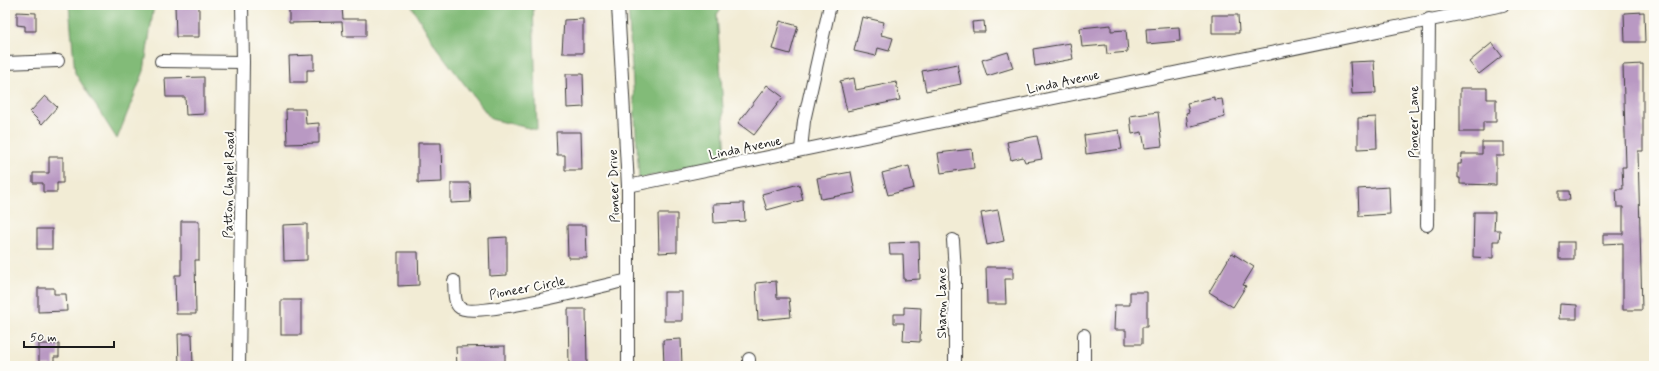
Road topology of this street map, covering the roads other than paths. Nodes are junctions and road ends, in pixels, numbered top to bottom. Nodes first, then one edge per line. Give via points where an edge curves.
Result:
1 (242, 5) edge
2 (618, 5) edge
3 (830, 5) edge
4 (1503, 5) edge
5 (1429, 19) junction
6 (58, 61) dead end
7 (161, 61) dead end
8 (243, 62) junction
9 (5, 63) edge
10 (800, 150) junction
11 (628, 186) junction
12 (1427, 225) dead end
13 (953, 240) dead end
14 (454, 280) dead end
15 (628, 280) junction
16 (1084, 335) dead end
17 (239, 366) edge
18 (628, 366) edge
19 (954, 366) edge
20 (1084, 366) edge

1 - 8 street, Patton Chapel Road
2 - 11 street, Pioneer Drive
3 - 10 street
4 - 5 street, Linda Avenue
5 - 10 street, Linda Avenue
5 - 12 street, Pioneer Lane
6 - 9 street
7 - 8 street
8 - 17 street, Patton Chapel Road
10 - 11 street, Linda Avenue
11 - 15 street, Pioneer Drive
13 - 19 street, Sharon Lane
14 - 15 street, Pioneer Circle via 459,307 469,310 508,307
15 - 18 street, Pioneer Drive
16 - 20 street

